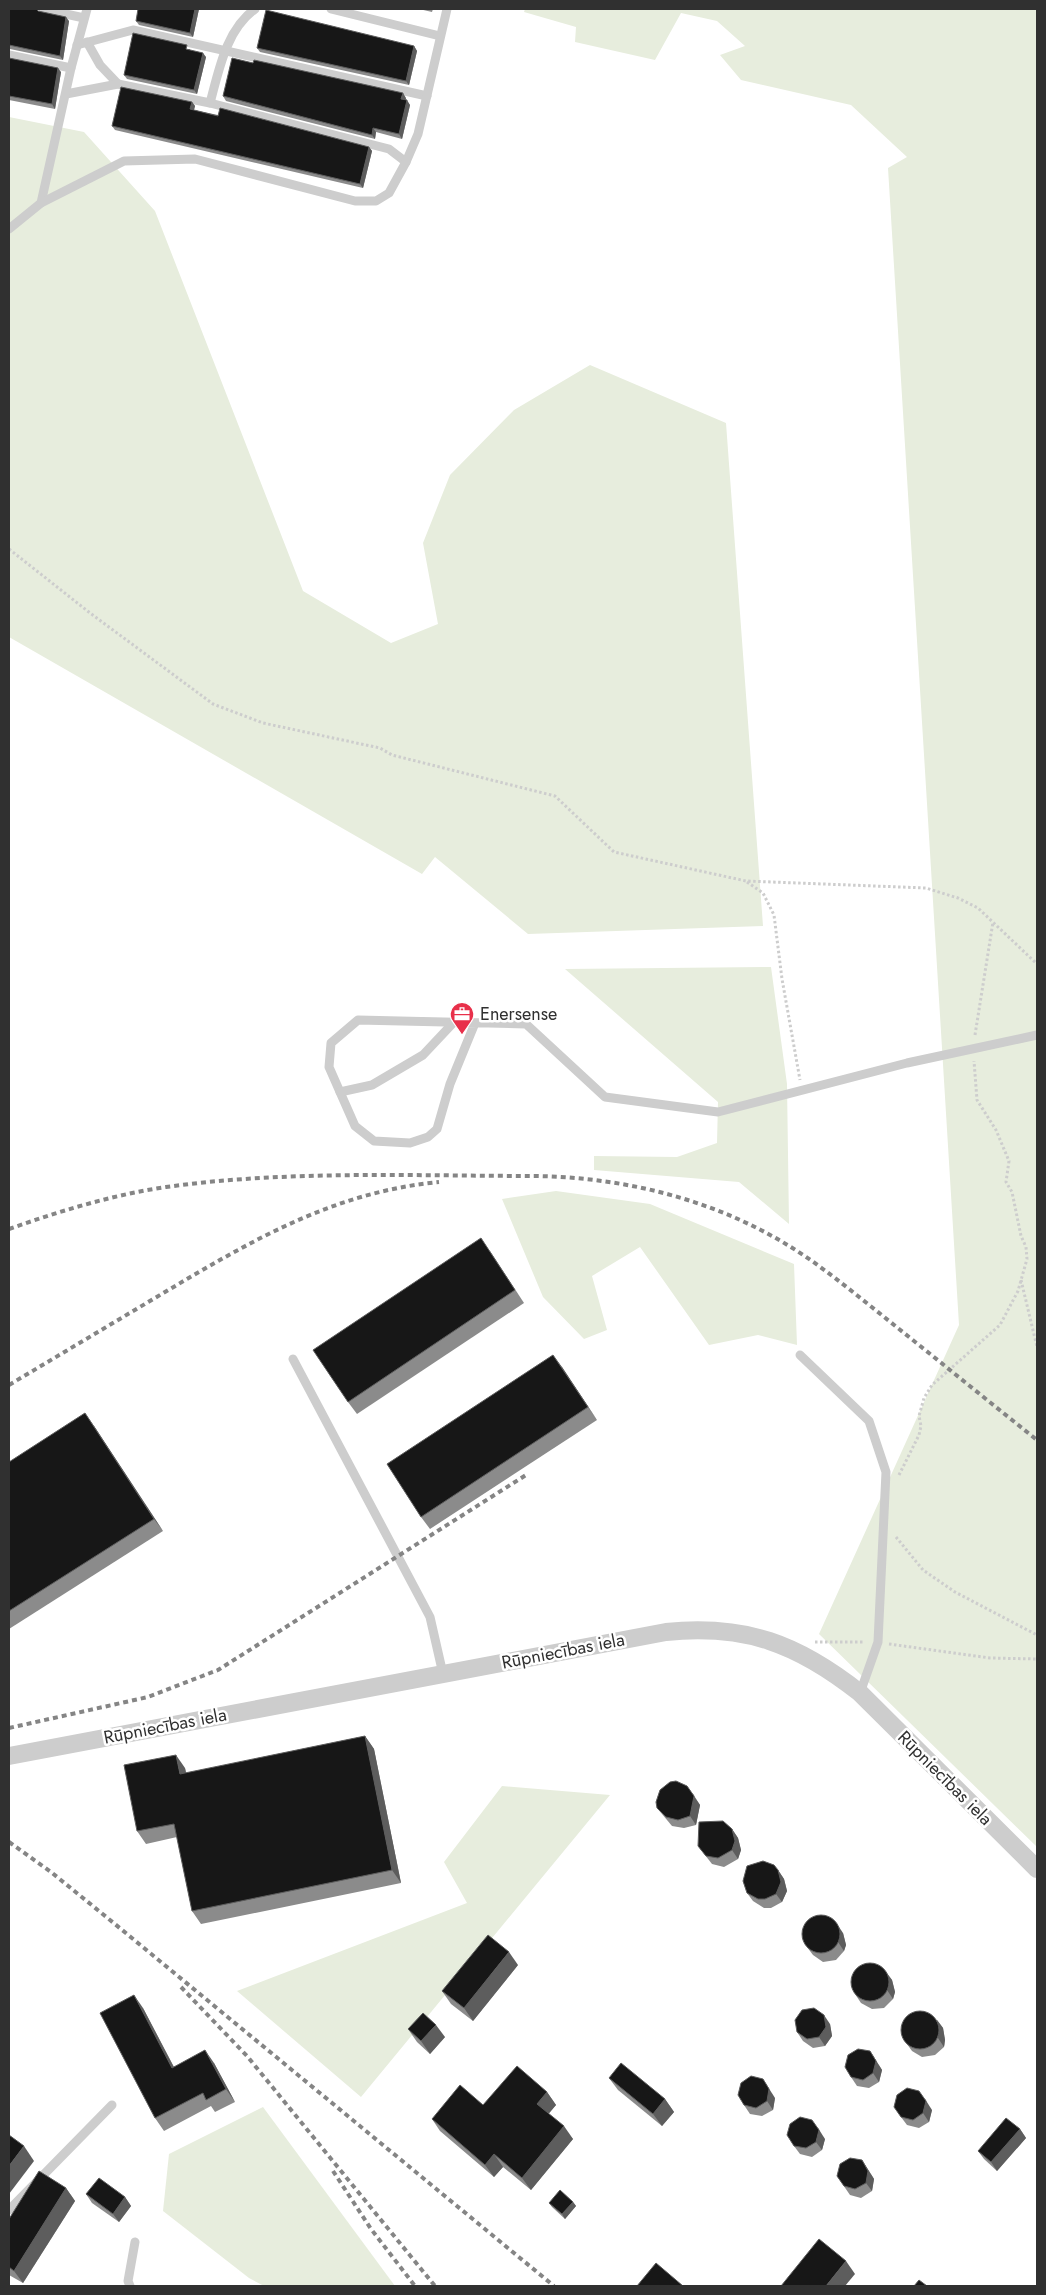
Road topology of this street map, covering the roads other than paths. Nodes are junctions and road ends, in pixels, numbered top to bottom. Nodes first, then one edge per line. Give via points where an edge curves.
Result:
1 (43, 9) edge
2 (87, 9) edge
3 (256, 9) edge
4 (331, 9) edge
5 (447, 9) edge
6 (245, 12) edge
7 (84, 18) junction
8 (440, 36) junction
9 (87, 42) junction
10 (77, 45) junction
11 (225, 49) junction
12 (9, 55) edge
13 (71, 68) junction
14 (118, 84) junction
15 (66, 94) junction
16 (427, 96) junction
17 (210, 104) junction
18 (406, 162) junction
19 (41, 203) junction
20 (9, 229) edge
21 (454, 1022) junction
22 (475, 1023) junction
23 (1037, 1035) edge
24 (340, 1092) junction
25 (800, 1355) dead end
26 (293, 1359) dead end
27 (443, 1674) junction
28 (860, 1693) junction
29 (9, 1756) edge
30 (1037, 1869) edge
31 (112, 2105) dead end
32 (9, 2210) edge
33 (135, 2242) dead end
34 (130, 2286) edge

1 - 7 lane
2 - 7 lane
3 - 6 lane
4 - 8 lane
5 - 8 lane
6 - 11 lane
7 - 10 lane
8 - 16 lane
9 - 10 lane
9 - 11 lane via 133,30
9 - 14 lane via 100,65
10 - 13 lane
11 - 16 lane
11 - 17 lane
12 - 13 lane
13 - 15 lane
14 - 15 lane
14 - 17 lane
15 - 19 lane
16 - 18 lane via 418,134
17 - 18 lane via 389,149
18 - 19 lane via 390,193 376,201 355,201 195,159 124,161
19 - 20 lane
21 - 22 lane
21 - 24 lane via 423,1055 372,1085
21 - 24 lane via 358,1020 331,1043 329,1067
22 - 23 lane via 526,1024 605,1097 718,1112
22 - 24 lane via 450,1084 438,1129 428,1137 410,1143 374,1140 354,1126
25 - 28 lane via 869,1422 886,1472 878,1642
26 - 27 lane via 430,1617
27 - 28 street, Rūpniecības iela via 687,1630 748,1635 776,1642 807,1655
27 - 29 street, Rūpniecības iela
28 - 30 street, Rūpniecības iela
31 - 32 lane
33 - 34 lane via 128,2281

